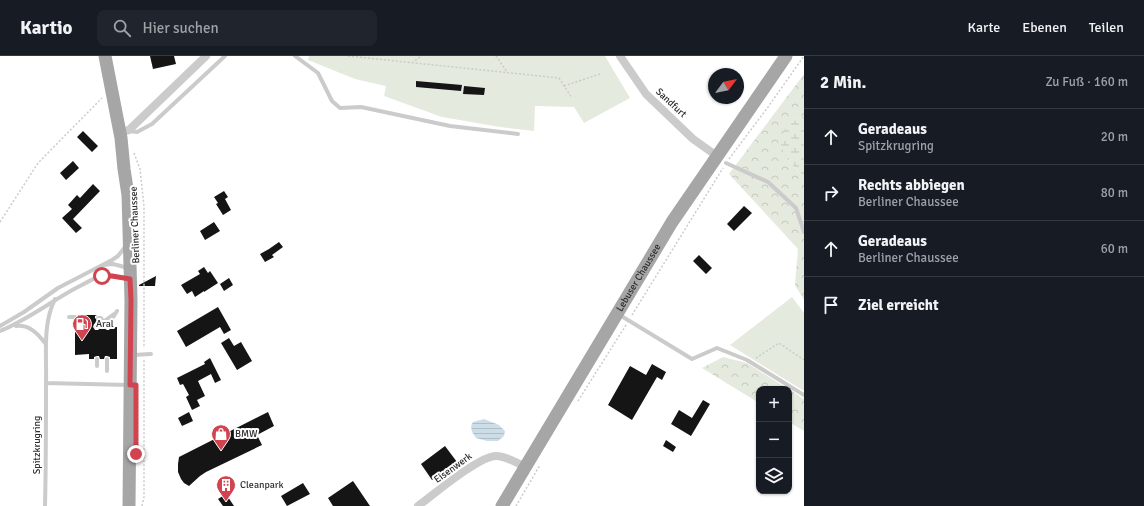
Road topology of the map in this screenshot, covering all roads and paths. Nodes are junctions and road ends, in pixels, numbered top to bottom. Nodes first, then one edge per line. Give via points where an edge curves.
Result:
1 (105, 56) edge
2 (206, 56) edge
3 (225, 56) edge
4 (295, 56) edge
5 (348, 56) edge
6 (420, 56) edge
7 (496, 56) edge
8 (620, 56) edge
9 (786, 56) edge
10 (804, 56) edge
11 (412, 63) junction
12 (508, 72) junction
13 (600, 74) dead end
14 (564, 86) junction
15 (102, 98) dead end
16 (572, 98) dead end
17 (124, 133) junction
18 (518, 134) dead end
19 (722, 159) junction
20 (0, 222) edge
21 (804, 232) edge
22 (130, 238) junction
23 (103, 266) junction
24 (132, 274) junction
25 (55, 299) junction
26 (69, 317) dead end
27 (75, 317) dead end
28 (623, 317) junction
29 (98, 318) dead end
30 (103, 322) junction
31 (0, 326) edge
32 (12, 326) junction
33 (96, 327) dead end
34 (0, 331) edge
35 (45, 343) junction
36 (133, 354) junction
37 (151, 354) dead end
38 (97, 359) dead end
39 (107, 359) dead end
40 (804, 360) edge
41 (751, 362) junction
42 (97, 366) dead end
43 (107, 371) dead end
44 (46, 383) junction
45 (133, 385) junction
46 (804, 395) edge
47 (578, 401) dead end
48 (543, 460) dead end
49 (525, 466) junction
50 (45, 506) edge
51 (130, 506) edge
52 (135, 506) edge
53 (418, 506) edge
54 (502, 506) edge
55 (516, 506) edge

1 - 17 main road, Berliner Chaussee
2 - 17 street
3 - 17 lane via 152,124 137,132
4 - 18 lane via 318,73 332,101 340,108 360,108 450,126
5 - 11 path
6 - 11 path
7 - 12 path
8 - 19 street, Sandfurt via 646,94 693,138
9 - 19 main road, Lebuser Chaussee
10 - 19 path via 745,138
11 - 12 path
12 - 14 path via 559,78
13 - 14 path
14 - 16 path
15 - 20 path via 38,162
17 - 22 main road, Berliner Chaussee via 124,169
17 - 24 main road, Berliner Chaussee via 136,195
19 - 21 lane via 768,182 796,208
19 - 28 path
19 - 28 main road, Lebuser Chaussee via 672,222
22 - 23 lane via 118,256
22 - 24 main road, Berliner Chaussee
23 - 24 lane via 113,264
23 - 31 lane via 58,288
24 - 25 lane via 102,276
24 - 36 main road, Berliner Chaussee
25 - 32 lane
25 - 35 lane, Spitzkrugring via 50,309
26 - 27 lane
28 - 41 lane via 692,359 717,348
28 - 47 path
28 - 49 main road, Lebuser Chaussee
29 - 30 lane
30 - 30 lane via 117,311 107,327
30 - 33 lane
32 - 34 lane
32 - 35 lane via 21,325 32,329
35 - 44 lane, Spitzkrugring
36 - 37 lane
36 - 45 main road, Berliner Chaussee
38 - 42 lane
39 - 43 lane
40 - 41 path via 779,343
41 - 46 lane
44 - 45 lane
44 - 50 lane, Spitzkrugring
45 - 51 main road, Berliner Chaussee
45 - 52 main road, Berliner Chaussee
48 - 55 path
49 - 53 street, Eisenwerk via 495,456 482,459
49 - 54 main road, Lebuser Chaussee

